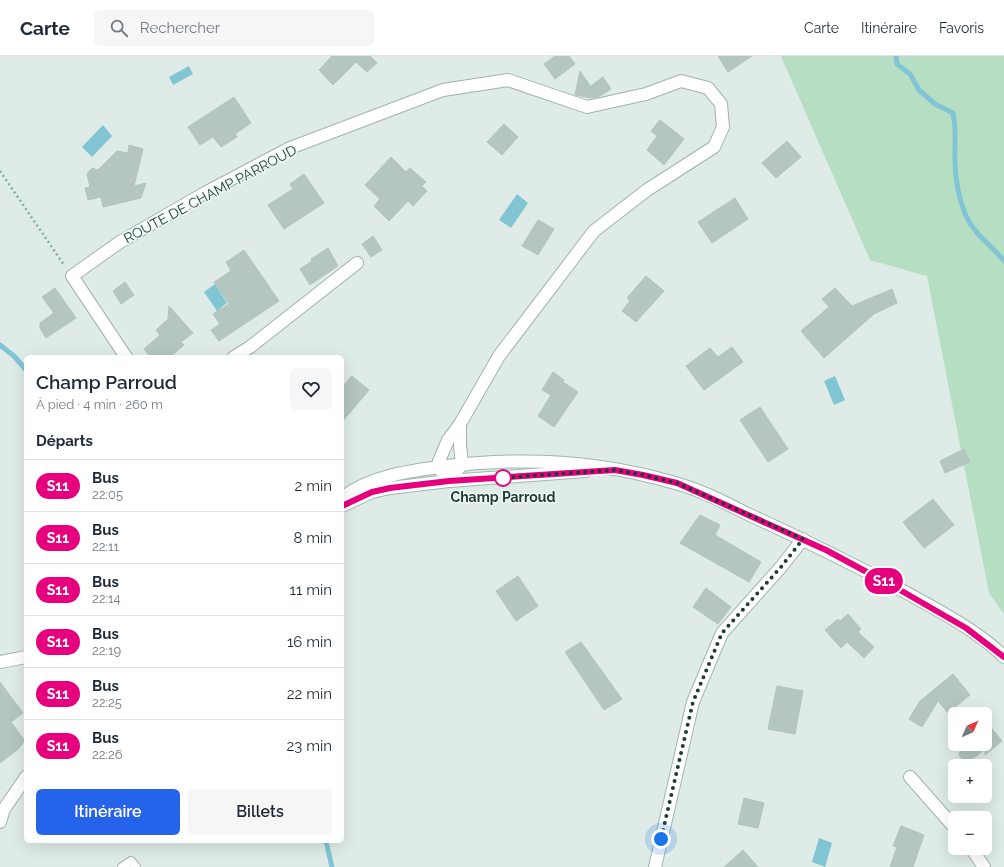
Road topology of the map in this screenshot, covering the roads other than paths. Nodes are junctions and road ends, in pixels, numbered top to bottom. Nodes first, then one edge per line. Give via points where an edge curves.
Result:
1 (357, 263) dead end
2 (125, 355) edge
3 (237, 355) edge
4 (460, 424) junction
5 (462, 464) junction
6 (438, 467) junction
7 (615, 470) junction
8 (449, 481) junction
9 (344, 496) edge
10 (344, 505) edge
11 (803, 539) junction
12 (24, 657) edge
13 (1004, 657) edge
14 (0, 662) edge
15 (910, 776) dead end
16 (24, 780) edge
17 (948, 820) edge
18 (0, 822) edge
19 (976, 855) edge
20 (122, 867) edge
21 (136, 867) edge
22 (655, 867) edge
23 (984, 867) edge

1 - 3 street
2 - 4 street, ROUTE DE CHAMP PARROUD via 72,276 127,238 290,148 443,90 508,80 587,107 646,94 682,81 708,88 721,104 723,127 714,148 647,190 594,231 499,356
4 - 5 street, ROUTE DE CHAMP PARROUD
4 - 6 street, ROUTE DE CHAMP PARROUD via 448,440
5 - 6 street
5 - 7 street via 545,461
5 - 8 street
6 - 8 street
6 - 9 street via 375,481 353,489
7 - 8 street
7 - 11 street via 677,483
8 - 10 street via 372,492
11 - 13 street via 966,628
11 - 22 street via 722,633 693,702
12 - 14 street
15 - 17 street
16 - 18 street via 4,809
19 - 23 street
20 - 21 lane via 131,861

